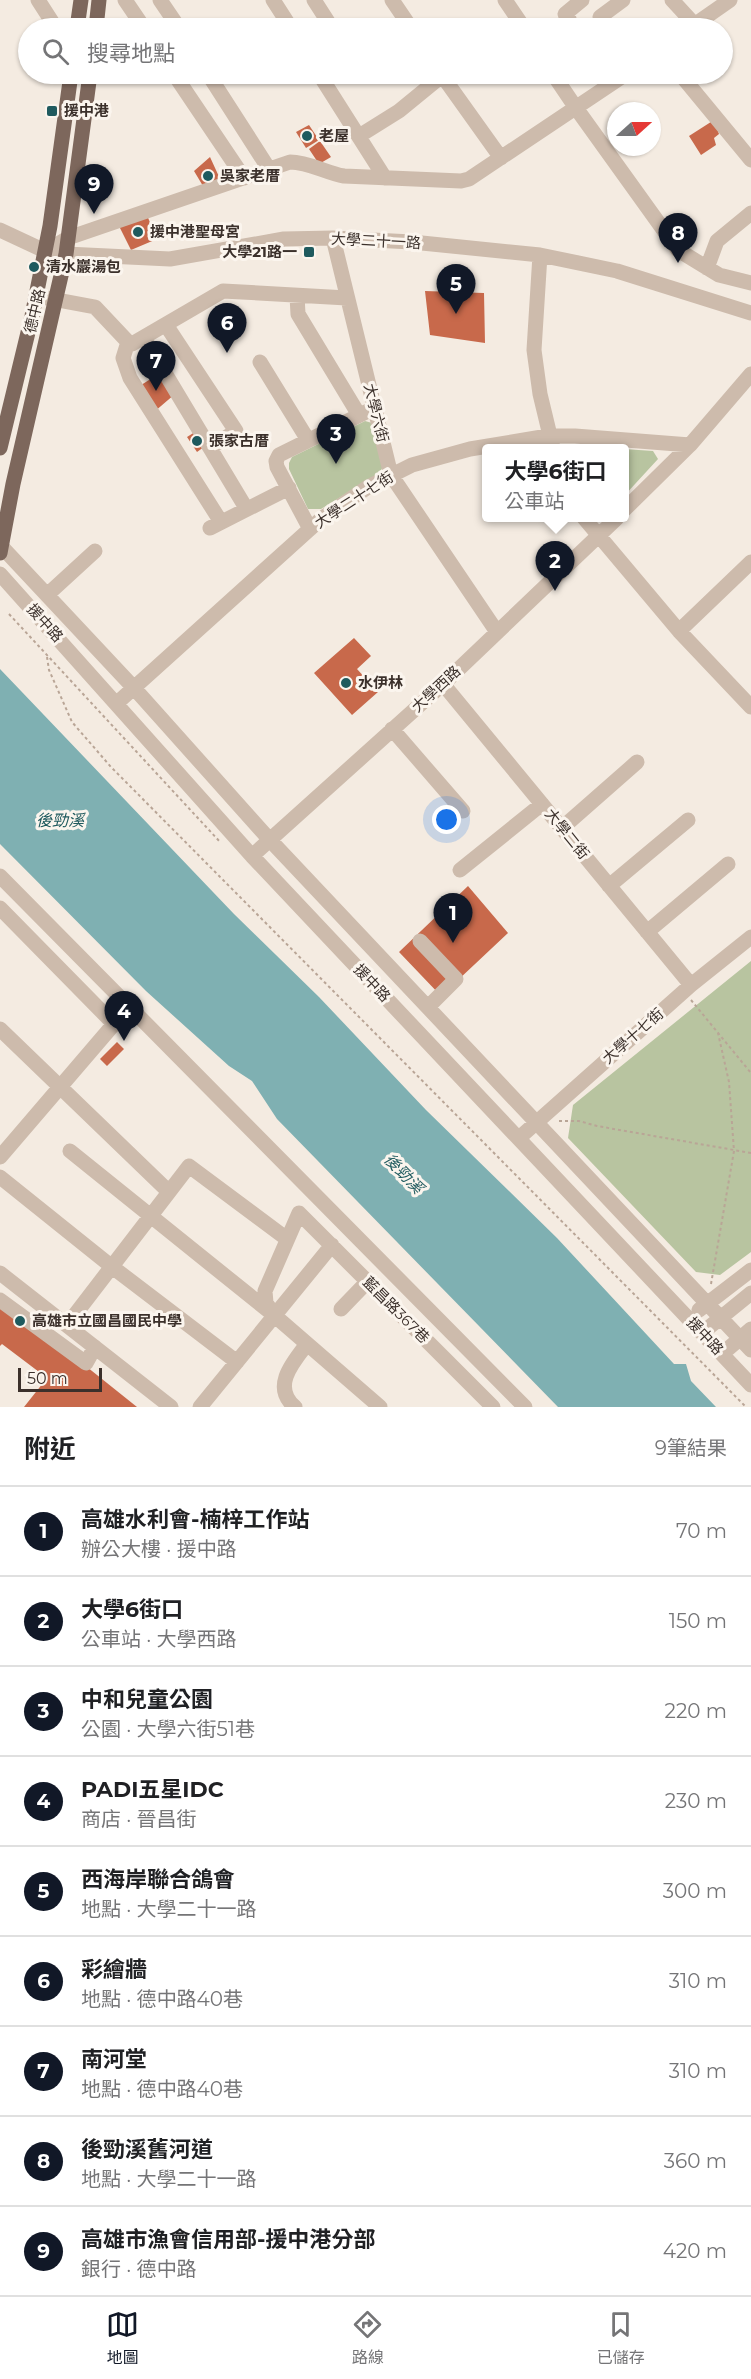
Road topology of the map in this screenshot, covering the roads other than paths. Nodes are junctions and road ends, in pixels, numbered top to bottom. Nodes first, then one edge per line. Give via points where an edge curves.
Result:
1 (38, 0) edge
2 (81, 0) edge
3 (99, 0) edge
4 (125, 0) edge
5 (160, 0) edge
6 (273, 0) edge
7 (315, 0) edge
8 (392, 0) edge
9 (505, 0) edge
10 (582, 0) edge
11 (623, 0) edge
12 (672, 0) edge
13 (730, 0) edge
14 (600, 17) dead end
15 (50, 18) edge
16 (78, 18) edge
17 (97, 18) edge
18 (137, 18) edge
19 (172, 18) edge
20 (285, 18) edge
21 (326, 18) edge
22 (404, 18) edge
23 (517, 18) edge
24 (568, 18) edge
25 (686, 18) edge
26 (705, 18) edge
27 (70, 84) edge
28 (89, 84) edge
29 (181, 84) edge
30 (214, 84) edge
31 (325, 84) edge
32 (430, 84) edge
33 (449, 84) edge
34 (560, 84) edge
35 (611, 84) edge
36 (688, 84) edge
37 (576, 108) junction
38 (359, 136) junction
39 (501, 158) junction
40 (751, 160) edge
41 (269, 169) junction
42 (244, 178) junction
43 (385, 178) junction
44 (751, 213) edge
45 (0, 230) edge
46 (333, 237) junction
47 (68, 238) junction
48 (45, 251) junction
49 (66, 254) junction
50 (540, 255) junction
51 (707, 268) junction
52 (751, 283) edge
53 (36, 296) junction
54 (297, 296) junction
55 (347, 298) junction
56 (56, 300) junction
57 (751, 313) edge
58 (166, 325) junction
59 (144, 338) junction
60 (128, 342) junction
61 (261, 362) dead end
62 (751, 374) edge
63 (374, 408) junction
64 (359, 416) junction
65 (308, 440) junction
66 (551, 442) edge
67 (528, 444) edge
68 (690, 445) junction
69 (0, 448) edge
70 (210, 448) junction
71 (482, 448) edge
72 (391, 475) junction
73 (288, 488) junction
74 (629, 505) edge
75 (246, 508) junction
76 (587, 522) edge
77 (613, 522) edge
78 (310, 529) junction
79 (598, 536) junction
80 (0, 548) edge
81 (95, 551) dead end
82 (751, 562) edge
83 (0, 574) edge
84 (47, 595) junction
85 (679, 631) junction
86 (497, 632) junction
87 (443, 684) junction
88 (134, 688) junction
89 (117, 703) junction
90 (751, 707) edge
91 (392, 729) junction
92 (637, 762) dead end
93 (542, 804) junction
94 (463, 811) dead end
95 (688, 820) dead end
96 (562, 828) junction
97 (269, 839) junction
98 (252, 856) junction
99 (729, 864) dead end
100 (460, 870) dead end
101 (0, 876) edge
102 (609, 886) junction
103 (0, 908) edge
104 (647, 932) junction
105 (751, 937) edge
106 (420, 940) dead end
107 (687, 988) junction
108 (428, 1007) junction
109 (0, 1029) edge
110 (60, 1087) junction
111 (536, 1122) junction
112 (519, 1138) junction
113 (70, 1151) dead end
114 (0, 1156) edge
115 (0, 1177) edge
116 (168, 1191) junction
117 (150, 1216) junction
118 (287, 1239) junction
119 (332, 1245) junction
120 (111, 1266) junction
121 (751, 1269) edge
122 (0, 1273) edge
123 (368, 1281) junction
124 (751, 1293) edge
125 (0, 1300) edge
126 (707, 1304) junction
127 (341, 1309) dead end
128 (275, 1316) junction
129 (720, 1317) junction
130 (689, 1319) junction
131 (67, 1325) junction
132 (702, 1333) junction
133 (746, 1334) edge
134 (307, 1344) junction
135 (95, 1347) junction
136 (751, 1351) edge
137 (722, 1354) junction
138 (237, 1362) junction
139 (733, 1366) junction
140 (751, 1385) edge
141 (171, 1407) edge
142 (200, 1407) edge
143 (295, 1407) edge
144 (380, 1407) edge
145 (493, 1407) edge
146 (525, 1407) edge

1 - 15 street
2 - 16 main road
3 - 17 main road
4 - 18 street
5 - 19 street
6 - 20 street
7 - 21 street
8 - 22 street
9 - 23 street
10 - 24 street via 565,14
11 - 14 street
12 - 25 street
13 - 26 street
27 - 48 main road, 德中路
28 - 47 main road, 德中路
29 - 42 street
30 - 41 street
31 - 38 street
32 - 38 street via 399,111
33 - 39 street
34 - 37 street
35 - 37 street
36 - 40 street
37 - 39 street
37 - 51 street via 678,250
38 - 43 street
39 - 43 street via 461,181
41 - 42 street
41 - 43 street via 302,162 332,174
42 - 47 street
44 - 51 street via 717,241
45 - 48 street, 大學二十一路
46 - 49 street, 大學二十一路 via 284,239 170,259
46 - 50 street, 大學二十一路
46 - 55 street, 大學六街
47 - 48 street
47 - 49 main road, 德中路
48 - 49 street, 大學二十一路
48 - 53 main road, 德中路
49 - 56 main road, 德中路
50 - 57 street, 大學二十一路 via 617,271
50 - 66 street via 534,350
51 - 52 street
53 - 56 street
53 - 69 main road, 德中路
54 - 55 street
54 - 58 street via 223,291
54 - 64 street via 298,314
55 - 63 street, 大學六街
56 - 60 street via 95,307
56 - 80 main road, 德中路
58 - 59 street
58 - 70 street via 236,431
59 - 60 street
59 - 70 street
60 - 75 street via 123,358 130,378 216,525
61 - 65 street
62 - 68 street
63 - 64 street
63 - 72 street, 大學六街
64 - 65 street
65 - 73 street via 284,451 276,461
66 - 67 street, 大學二十七街
66 - 68 street, 大學二十七街 via 575,436
68 - 74 street
70 - 75 street
71 - 72 street, 大學二十七街 via 412,465
72 - 78 street, 大學二十七街
72 - 86 street, 大學六街
73 - 75 street
73 - 78 street
76 - 79 street
77 - 79 street, 大學西路
78 - 88 street, 大學二十七街
79 - 85 street
79 - 86 street, 大學西路
80 - 84 street, 援中路
81 - 84 street
82 - 85 street
83 - 89 street, 援中路
84 - 88 street, 援中路
85 - 90 street
86 - 87 street, 大學西路
87 - 91 street, 大學西路
87 - 93 street, 大學二街
88 - 89 street, 大學二十七街
88 - 97 street, 援中路
89 - 98 street, 援中路
91 - 94 street
91 - 97 street, 大學西路
92 - 96 street
93 - 96 street, 大學二街
93 - 100 street
95 - 102 street
96 - 102 street, 大學二街
97 - 98 street, 大學西路
97 - 108 street, 援中路
98 - 112 street, 援中路
99 - 104 street
101 - 146 street
102 - 104 street, 大學二街
103 - 110 street via 114,1024
104 - 107 street, 大學二街
105 - 107 street, 大學十七街
106 - 108 street via 456,979
107 - 111 street, 大學十七街
108 - 111 street, 援中路
109 - 110 street
110 - 114 street
110 - 116 street
111 - 112 street, 大學十七街
111 - 126 street, 援中路
112 - 130 street, 援中路
113 - 117 street
115 - 120 street
116 - 117 street
116 - 118 street via 189,1166
117 - 120 street
117 - 128 street
118 - 119 street, 藍昌路367巷 via 299,1213
118 - 128 street via 265,1291 266,1303
119 - 123 street, 藍昌路367巷
119 - 128 street
120 - 131 street
120 - 138 street
121 - 126 street
122 - 131 street
123 - 127 street
123 - 145 street, 藍昌路367巷
124 - 129 street
125 - 135 street via 86,1363
126 - 129 street, 援中路
126 - 130 street
128 - 134 street
128 - 138 street
129 - 132 street
129 - 133 street, 援中路
130 - 132 street, 援中路
131 - 135 street
132 - 137 street, 援中路
133 - 136 street, 援中路
133 - 137 street
134 - 143 street via 284,1380 285,1395
134 - 144 street
135 - 141 street
136 - 139 street
137 - 139 street, 援中路
138 - 142 street
139 - 140 street, 援中路

